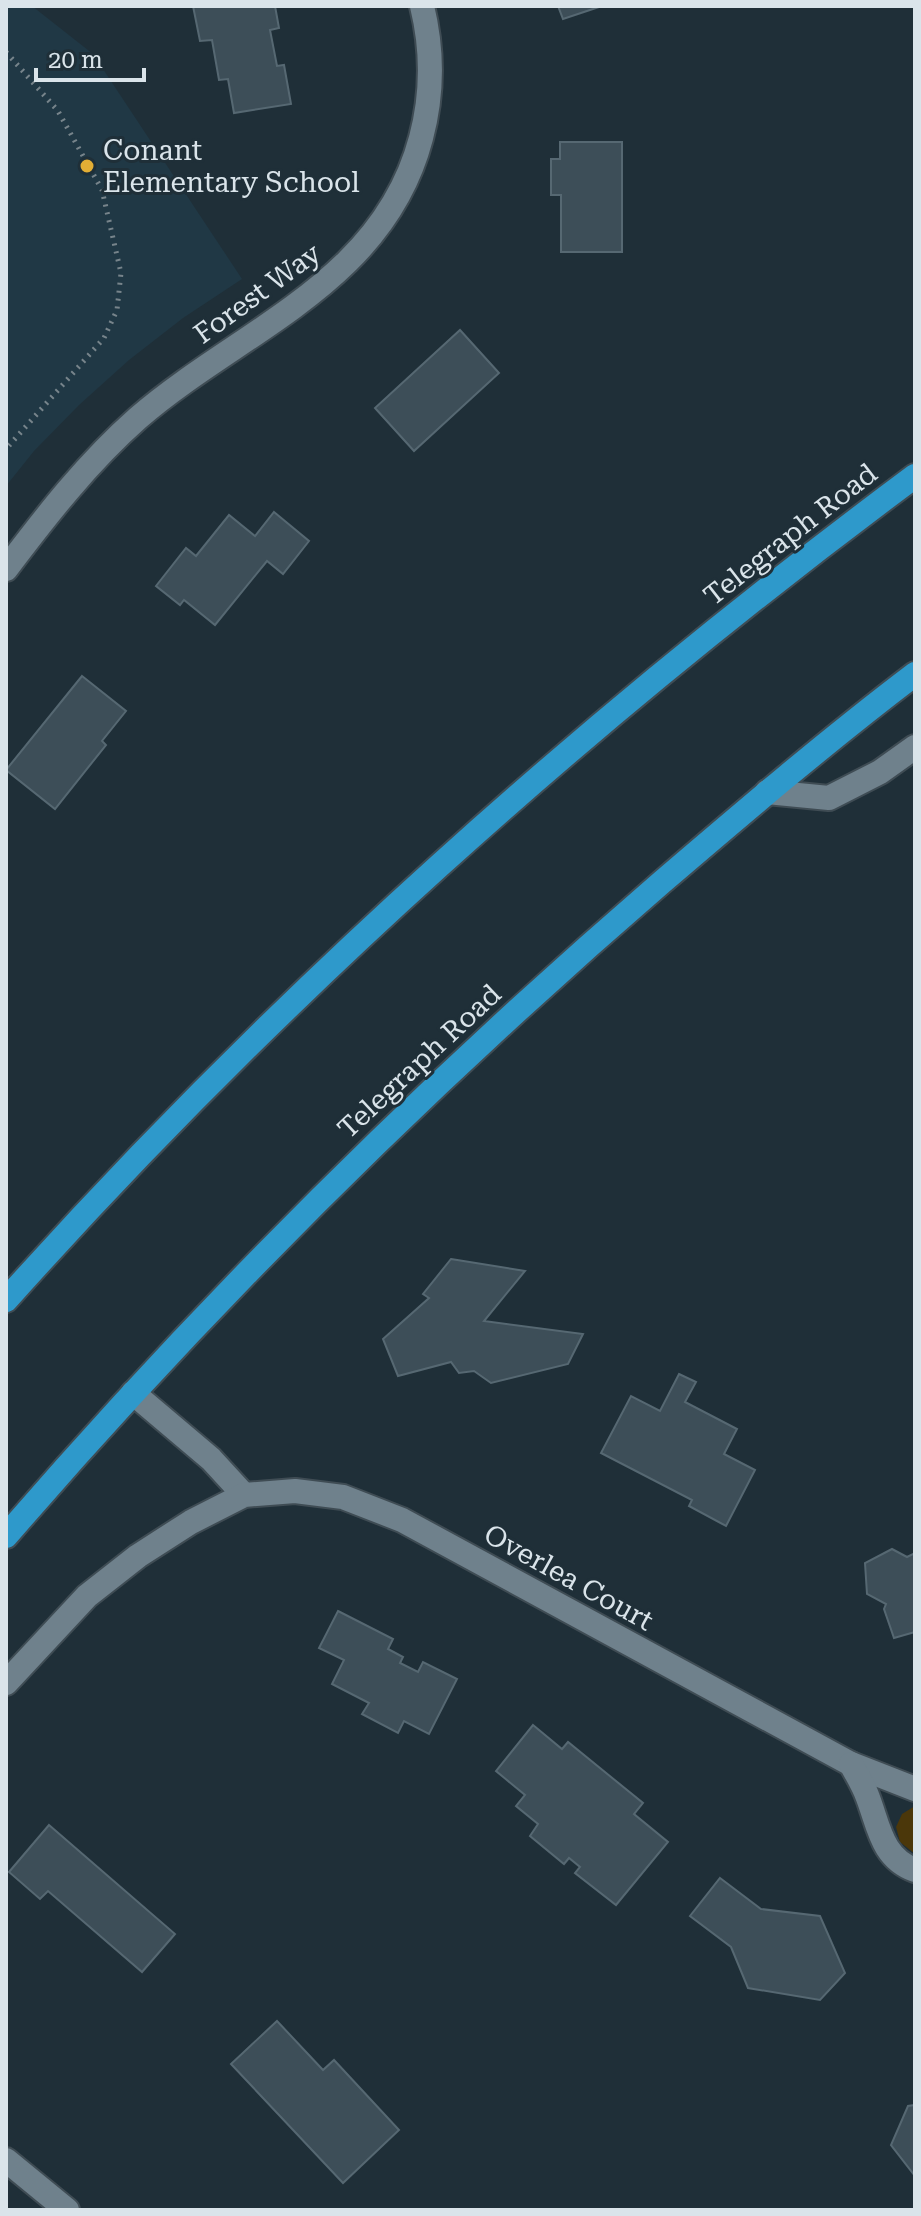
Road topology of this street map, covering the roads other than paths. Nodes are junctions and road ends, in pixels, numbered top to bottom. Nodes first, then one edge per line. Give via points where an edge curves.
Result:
1 (422, 6) edge
2 (915, 476) edge
3 (6, 569) edge
4 (915, 674) edge
5 (915, 747) edge
6 (767, 792) junction
7 (6, 1300) edge
8 (133, 1393) junction
9 (244, 1495) junction
10 (6, 1536) edge
11 (6, 1683) edge
12 (851, 1764) junction
13 (915, 1789) edge
14 (915, 1870) edge
15 (6, 2160) edge
16 (67, 2210) edge

1 - 3 street, Forest Way via 431,74 425,121 402,189 374,234 305,299 139,418 96,458
2 - 7 highway, Telegraph Road via 698,645 433,872 211,1083
4 - 6 highway, Telegraph Road
5 - 6 street via 829,798
6 - 8 highway, Telegraph Road via 442,1080
8 - 9 street via 211,1459
8 - 10 highway, Telegraph Road
9 - 11 street, Overlea Court via 177,1530 87,1596
9 - 12 street, Overlea Court via 295,1491 343,1497 402,1520
12 - 13 street, Overlea Court
12 - 14 street via 882,1840
15 - 16 street

